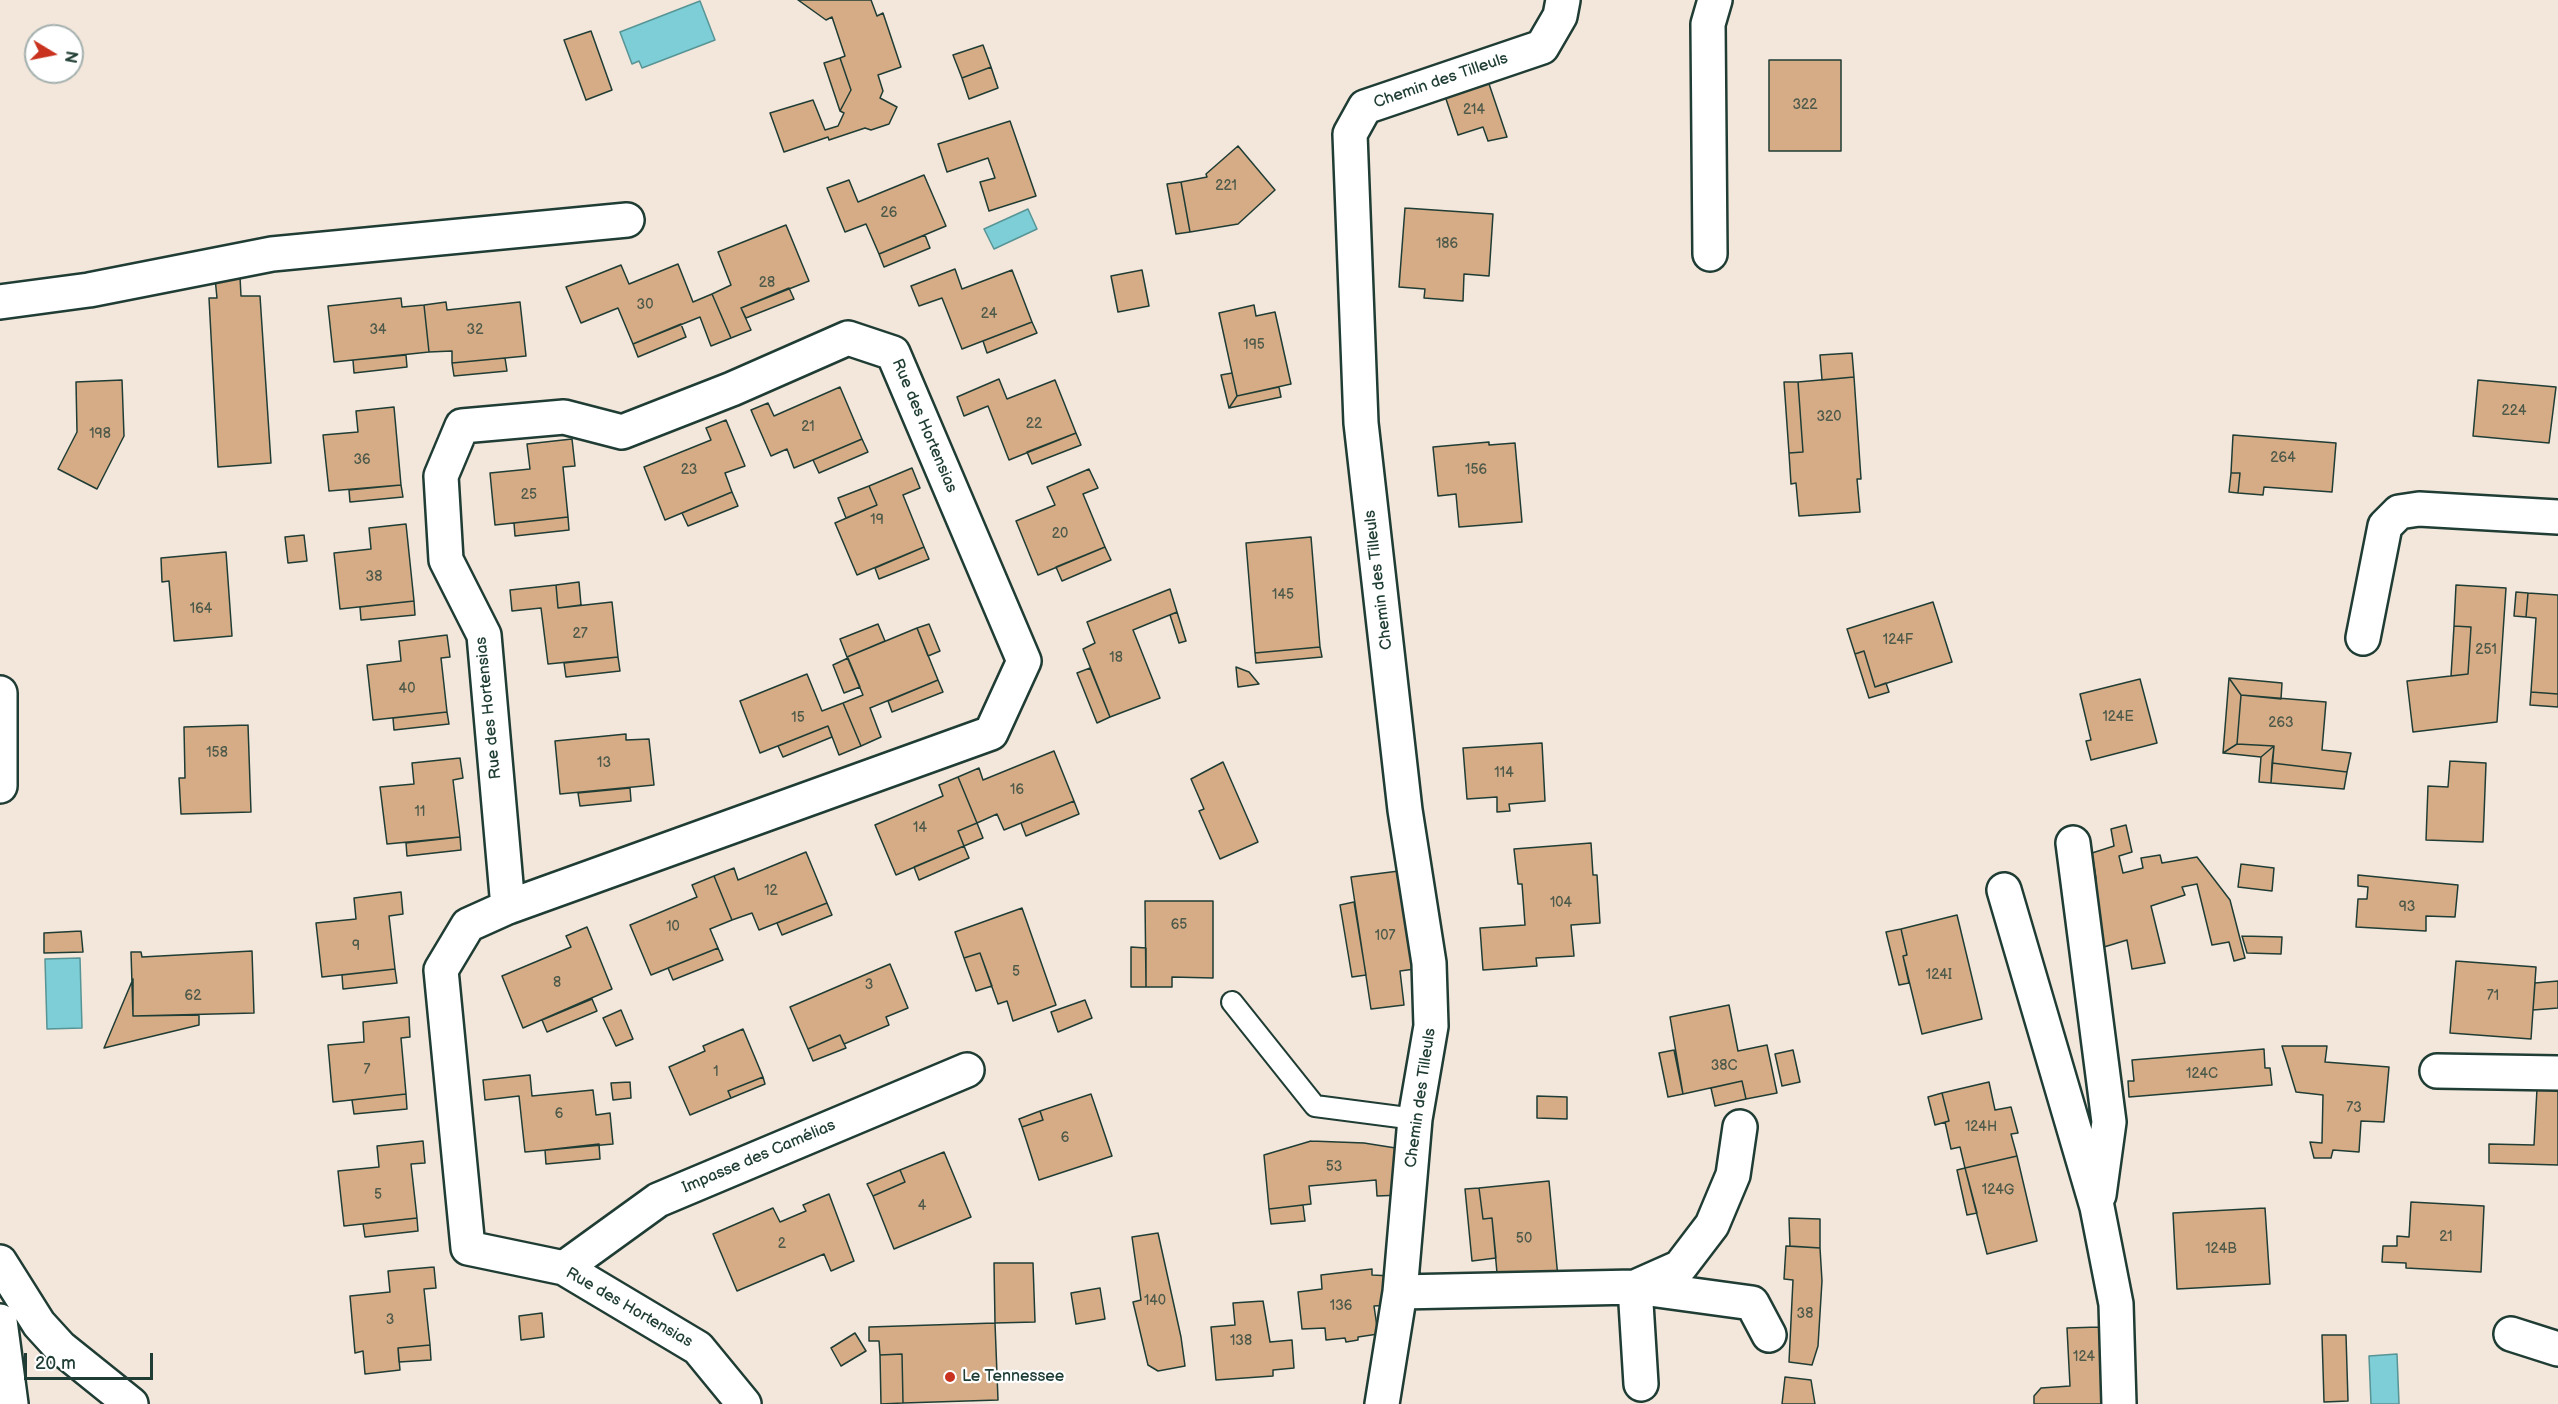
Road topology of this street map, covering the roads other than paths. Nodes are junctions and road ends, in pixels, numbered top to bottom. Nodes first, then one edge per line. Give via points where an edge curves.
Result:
1 (1563, 0) edge
2 (1715, 0) edge
3 (627, 220) dead end
4 (1710, 254) dead end
5 (0, 302) edge
6 (2558, 517) edge
7 (2363, 638) dead end
8 (0, 693) edge
9 (0, 786) edge
10 (2073, 843) dead end
11 (2004, 890) dead end
12 (508, 908) junction
13 (1232, 1002) dead end
14 (967, 1070) dead end
15 (2437, 1071) dead end
16 (2558, 1073) edge
17 (1415, 1119) junction
18 (1740, 1127) dead end
19 (2097, 1207) junction
20 (0, 1262) edge
21 (564, 1268) junction
22 (1635, 1287) junction
23 (1400, 1292) junction
24 (0, 1321) edge
25 (2511, 1334) dead end
26 (1769, 1335) dead end
27 (2558, 1349) edge
28 (1641, 1384) dead end
29 (11, 1404) edge
30 (131, 1404) edge
31 (744, 1404) edge
32 (1382, 1404) edge
33 (2120, 1404) edge

1 - 17 street, Chemin des Tilleuls via 1560,16 1542,47 1365,107 1350,134 1361,423 1405,810 1429,963 1431,1026
2 - 4 street via 1708,24
3 - 5 street via 272,254 89,290
6 - 7 street via 2419,509 2399,512 2385,526
8 - 9 street
10 - 19 street via 2109,1122
11 - 19 street
12 - 12 street, Rue des Hortensias via 484,635 446,560 441,476 462,426 564,417 622,432 848,338 893,353 1024,661 991,733
12 - 21 street, Rue des Hortensias via 468,925 441,970 468,1248
13 - 17 lane via 1316,1106
14 - 21 street, Impasse des Camélias via 658,1200
15 - 16 street
17 - 23 street, Chemin des Tilleuls
18 - 22 street via 1733,1175 1712,1225 1680,1267
19 - 33 street via 2116,1304
20 - 30 street via 39,1324 60,1347
21 - 31 street, Rue des Hortensias via 698,1348
22 - 23 street
22 - 26 street via 1752,1303
22 - 28 street
23 - 32 street, Chemin des Tilleuls
24 - 29 street
25 - 27 street

